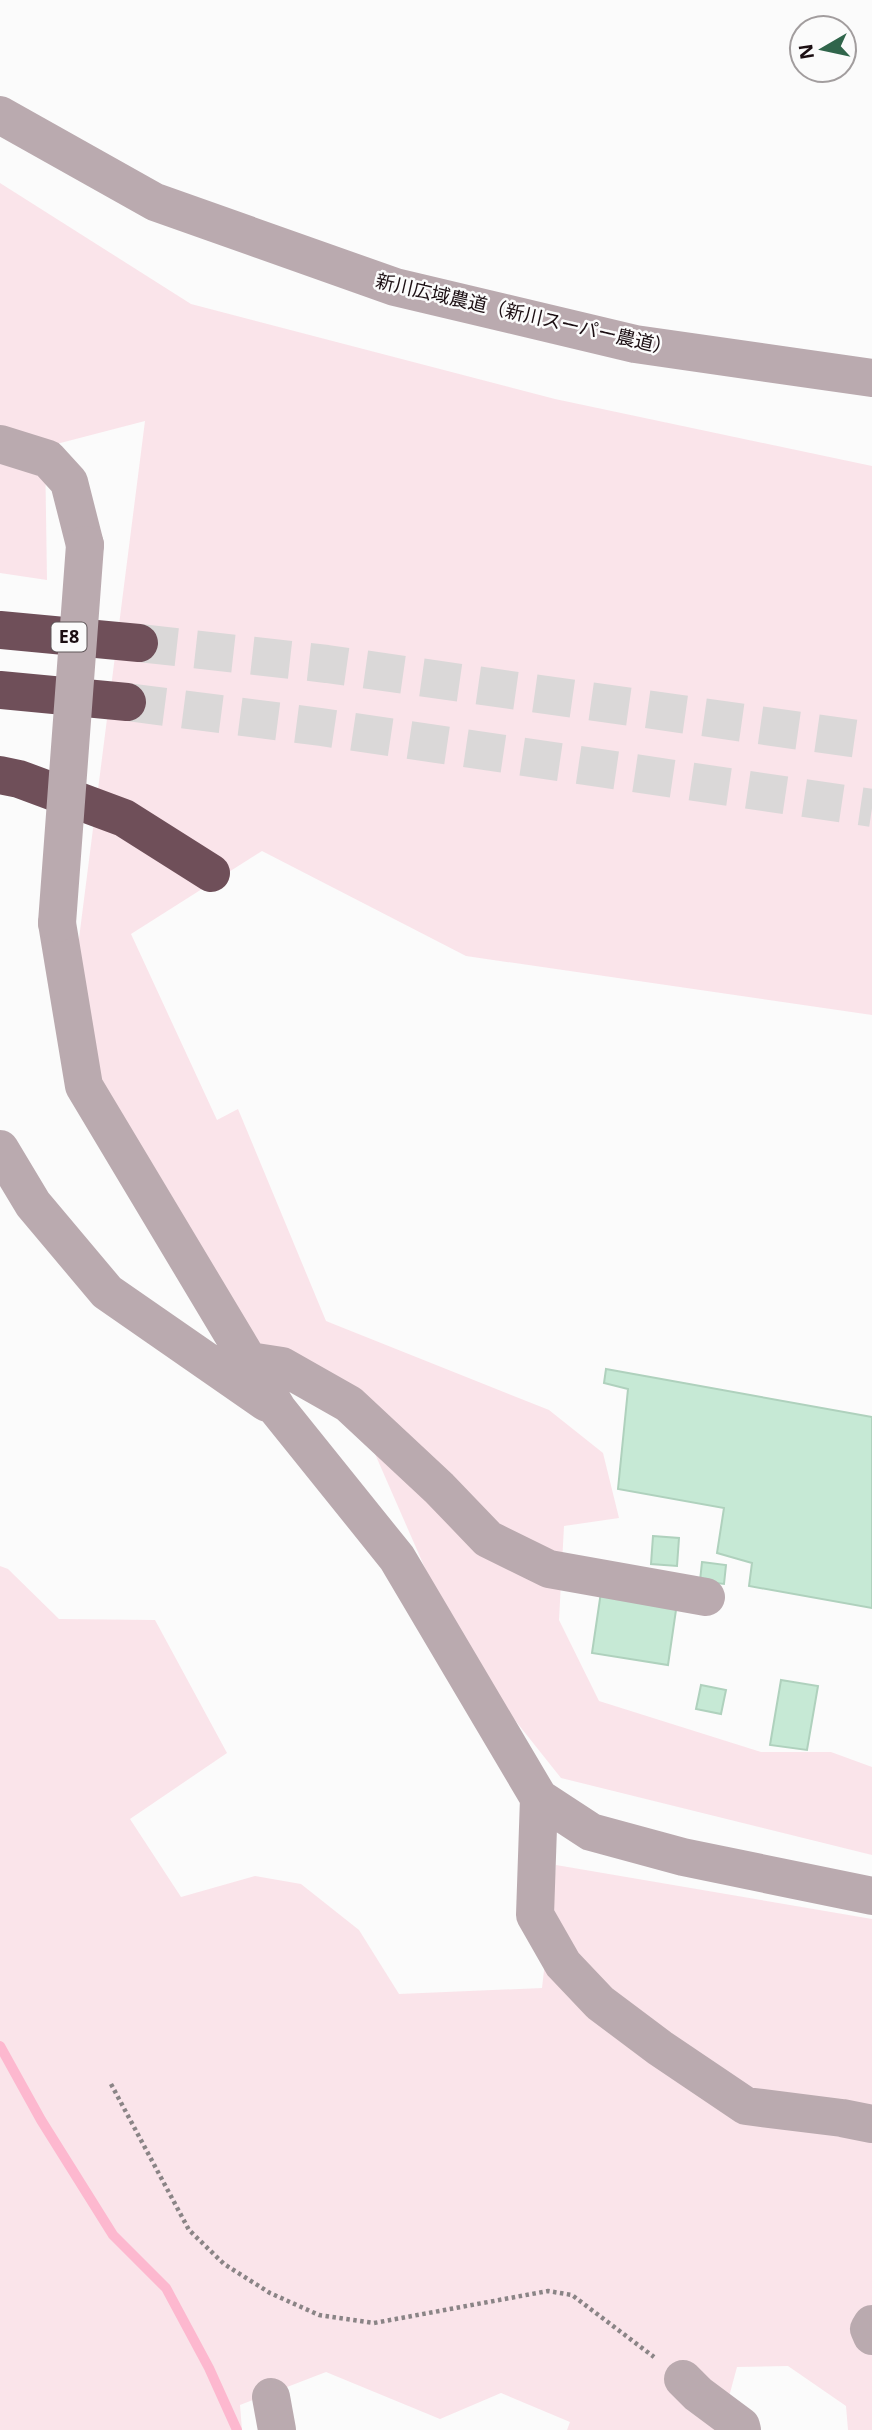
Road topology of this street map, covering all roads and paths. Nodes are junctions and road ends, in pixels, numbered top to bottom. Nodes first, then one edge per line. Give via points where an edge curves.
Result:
1 (0, 115) edge
2 (872, 378) edge
3 (0, 444) edge
4 (0, 630) edge
5 (139, 643) tunnel mouth
6 (0, 690) edge
7 (127, 702) tunnel mouth
8 (0, 775) edge
9 (211, 873) dead end
10 (0, 1149) edge
11 (249, 1361) junction
12 (278, 1410) junction
13 (706, 1597) dead end
14 (539, 1798) junction
15 (872, 1896) edge
16 (111, 2084) dead end
17 (872, 2124) edge
18 (872, 2324) edge
19 (872, 2336) edge
20 (683, 2378) joint
21 (742, 2430) edge

1 - 2 street, 新川広域農道（新川スーパー農道） via 155,202 395,287 635,344
3 - 11 street, bridge via 48,458 69,482 85,545 57,923 84,1086
4 - 5 highway, E8
6 - 7 highway
8 - 9 highway via 124,818
10 - 12 street via 33,1204 107,1292
11 - 12 street
11 - 13 street via 282,1366 349,1404 488,1539 549,1569
12 - 14 street via 397,1558
14 - 15 street via 591,1832 683,1857
14 - 17 street via 535,1915 563,1964 600,2003 746,2106
16 - 20 path via 189,2230 224,2264 270,2294 319,2315 374,2323 548,2291 572,2295
18 - 19 street
20 - 21 street

